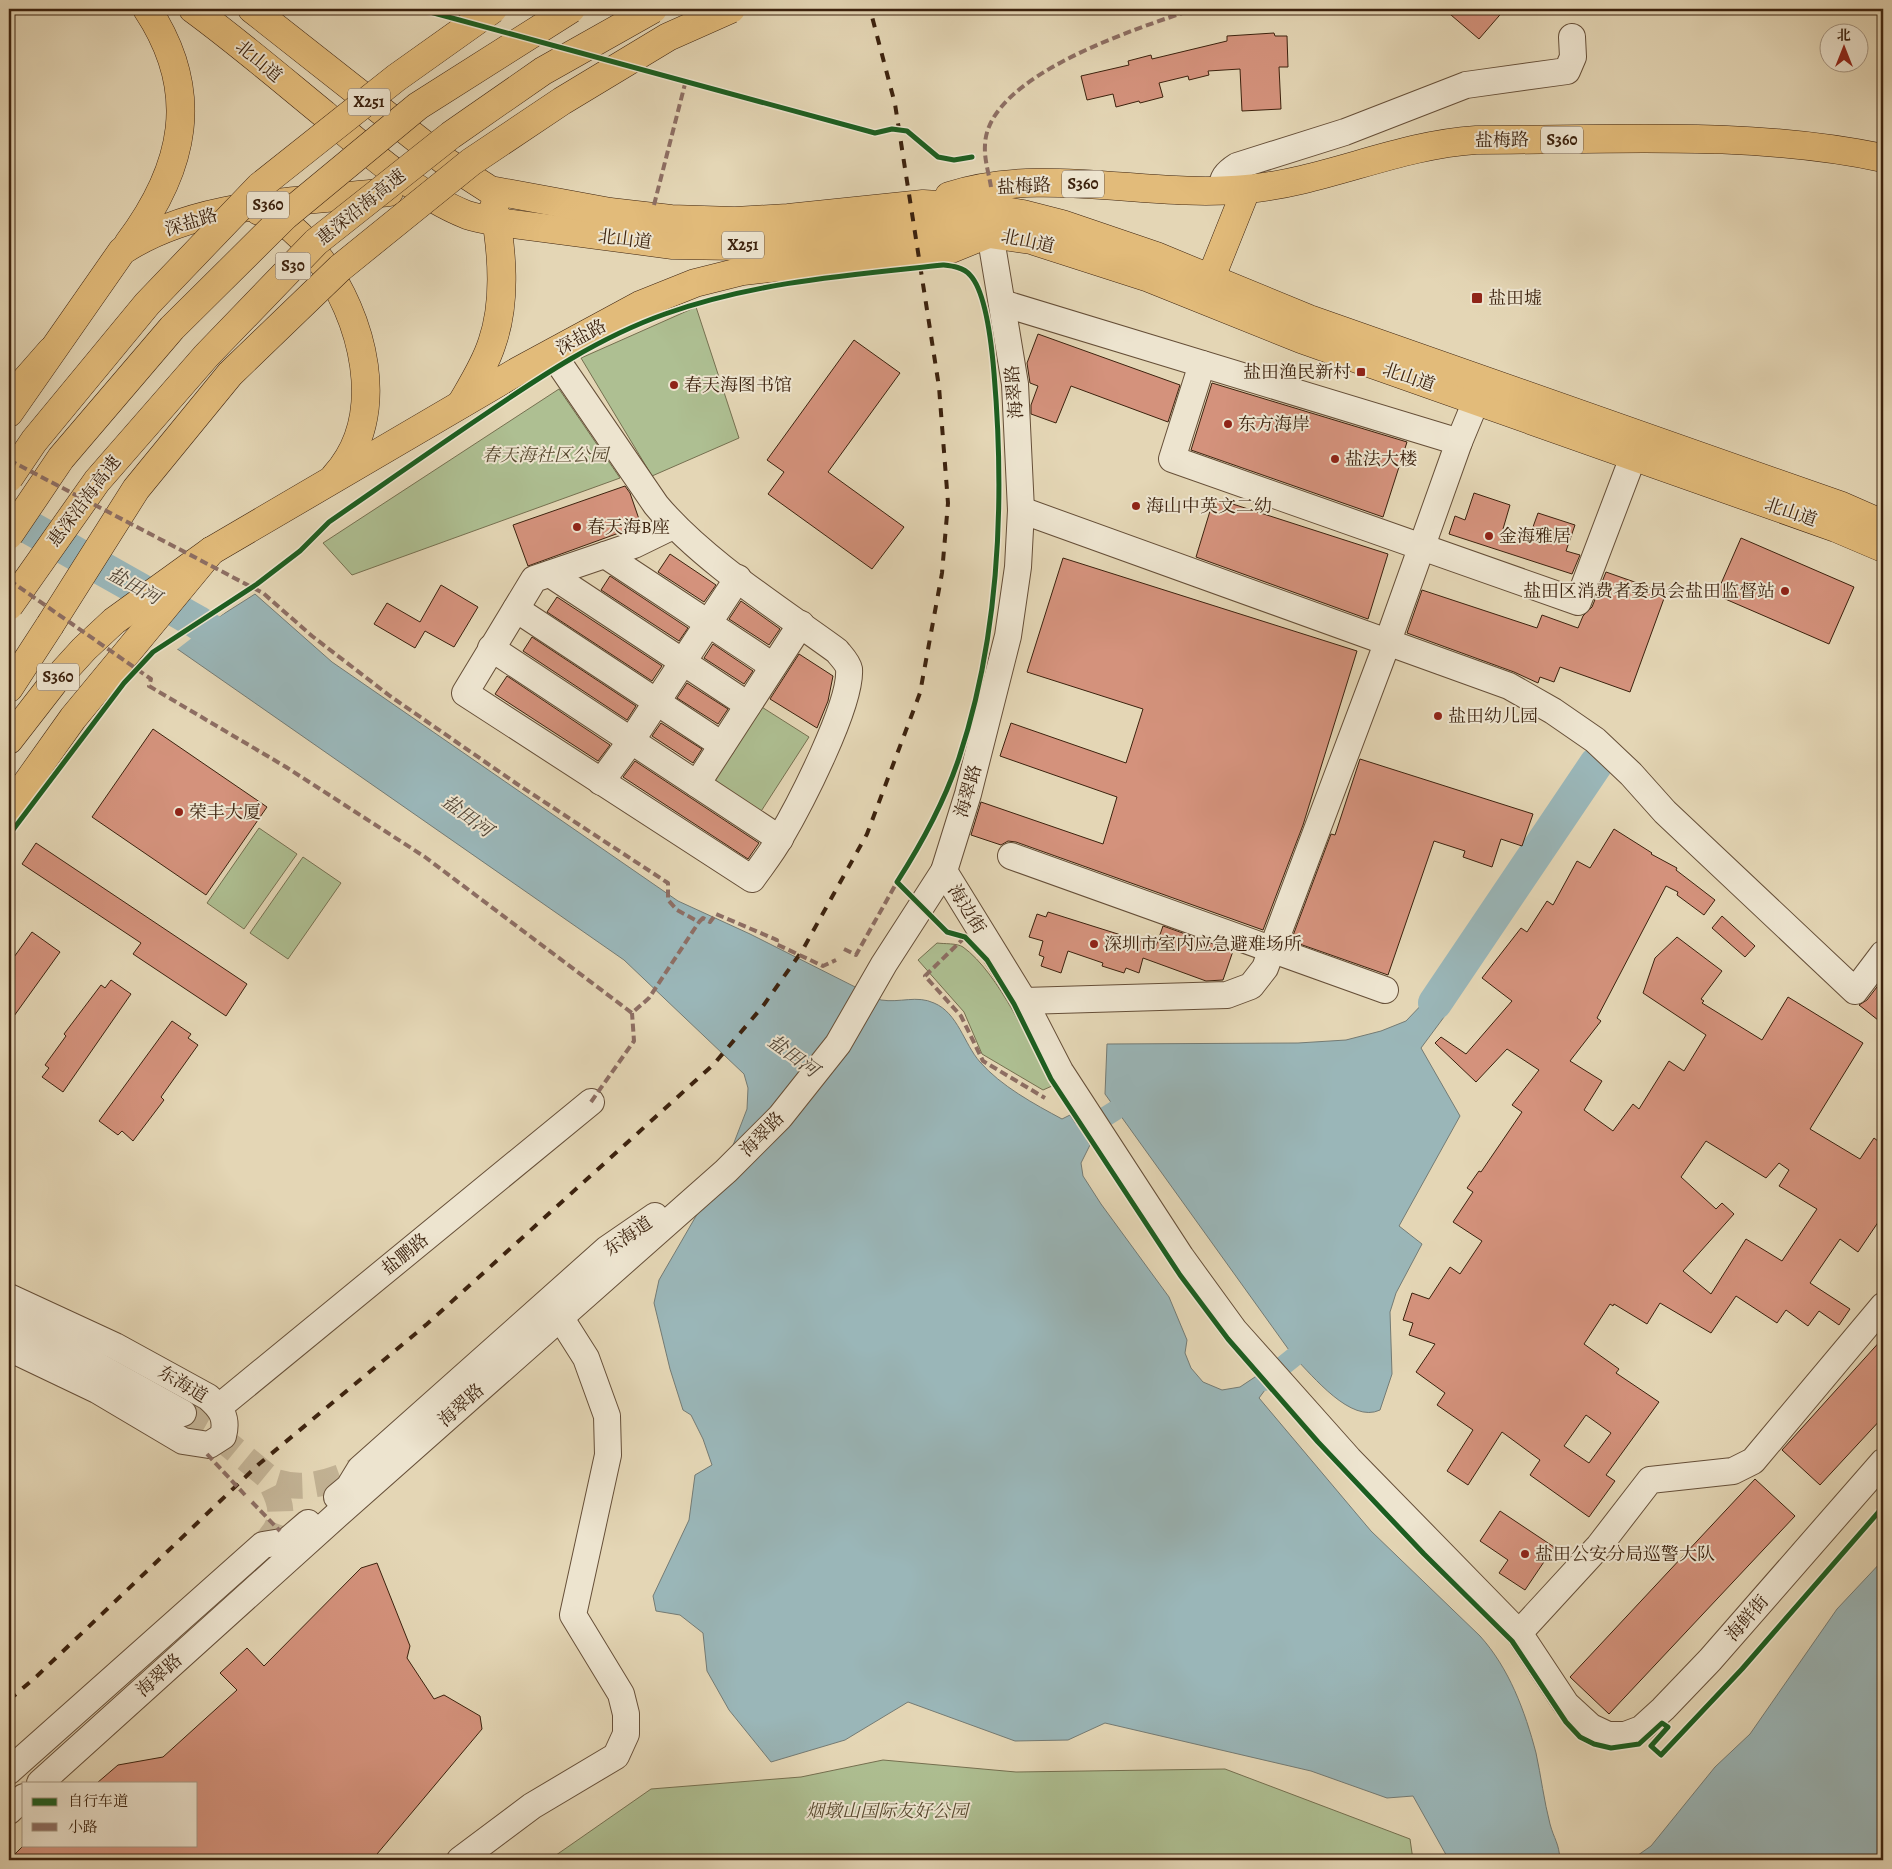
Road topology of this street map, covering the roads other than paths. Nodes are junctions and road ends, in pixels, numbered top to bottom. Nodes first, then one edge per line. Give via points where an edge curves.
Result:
1 (147, 9) edge
2 (192, 9) edge
3 (252, 9) edge
4 (493, 9) edge
5 (571, 9) edge
6 (653, 9) edge
7 (731, 9) edge
8 (1572, 38) dead end
9 (1883, 158) edge
10 (421, 189) junction
11 (490, 190) junction
12 (1233, 190) junction
13 (923, 204) junction
14 (246, 208) junction
15 (497, 222) junction
16 (990, 233) junction
17 (833, 238) junction
18 (122, 251) junction
19 (743, 271) junction
20 (1207, 289) junction
21 (1002, 303) junction
22 (51, 351) junction
23 (552, 353) junction
24 (1202, 364) junction
25 (9, 399) edge
26 (1476, 401) junction
27 (460, 407) junction
28 (9, 413) edge
29 (1459, 442) junction
30 (1637, 446) junction
31 (9, 478) edge
32 (329, 483) junction
33 (1021, 510) junction
34 (1883, 524) edge
35 (673, 526) junction
36 (9, 535) edge
37 (1420, 547) junction
38 (1883, 548) edge
39 (211, 551) junction
40 (605, 555) junction
41 (550, 574) junction
42 (738, 578) junction
43 (9, 606) edge
44 (516, 609) junction
45 (707, 624) junction
46 (801, 624) junction
47 (1388, 641) junction
48 (492, 648) junction
49 (682, 662) junction
50 (773, 666) junction
51 (9, 688) edge
52 (657, 701) junction
53 (748, 705) junction
54 (9, 740) edge
55 (631, 741) junction
56 (722, 745) junction
57 (601, 782) junction
58 (697, 784) junction
59 (9, 808) edge
60 (780, 839) junction
61 (1011, 856) dead end
62 (944, 871) junction
63 (1273, 949) junction
64 (1883, 954) edge
65 (1385, 990) dead end
66 (1024, 1001) junction
67 (590, 1102) dead end
68 (578, 1287) junction
69 (9, 1298) edge
70 (1883, 1306) edge
71 (560, 1317) junction
72 (9, 1323) edge
73 (9, 1348) edge
74 (220, 1407) junction
75 (182, 1412) tunnel mouth
76 (1883, 1462) edge
77 (1519, 1632) junction
78 (1591, 1727) joint
79 (9, 1771) edge
80 (41, 1782) edge
81 (22, 1799) edge
82 (9, 1810) edge
83 (460, 1860) edge

1 - 18 main road via 172,56 180,106 180,132 168,178 142,224
2 - 10 main road, 北山道 / X251 via 253,55 349,136
3 - 11 main road, 北山道 / X251 via 445,161
4 - 31 main road, bridge via 396,78 260,186 147,304 34,441
5 - 36 main road, S30, bridge via 418,106 285,216 172,328 60,458
6 - 43 main road, 惠深沿海高速 / S30, bridge via 543,71 451,135 316,242 206,356 96,481
7 - 51 main road, bridge via 668,37 554,106 471,162 340,268 230,374 136,489
8 - 12 street via 1573,57 1567,71 1466,85 1345,132 1237,166 1222,181
9 - 12 main road, 盐梅路 / S360 via 1804,144 1757,141 1476,140 1414,148 1278,186
10 - 11 main road, 深盐路 / S360
10 - 14 main road, 深盐路 / S360
10 - 15 main road, 北山道 / X251 via 468,215
11 - 13 main road, 北山道 / X251 via 610,212 671,219 788,218
11 - 15 main road
12 - 13 main road, 盐梅路 / S360 via 1041,184 991,187
12 - 20 main road
13 - 20 main road, 北山道 / X251 via 986,208 1054,222 1156,256
14 - 18 main road, 深盐路 / S360 via 168,227
14 - 32 main road via 277,218 308,243 334,279 359,334 366,388 360,426 345,465
15 - 17 main road, 北山道 / X251 via 673,245 737,246
15 - 27 main road via 501,282 495,333 481,370
16 - 17 main road, 北山道 / X251 via 956,229 920,230
16 - 19 main road, 深盐路 / S360 via 951,249 926,253
16 - 20 main road, 北山道 / X251 via 1031,240
16 - 21 street, 海翠路
17 - 19 main road
18 - 22 main road, 深盐路 / S360
19 - 23 main road, 深盐路 / S360 via 696,283 640,305
20 - 26 main road, 北山道 / X251 via 1301,339
20 - 30 main road, 北山道 / X251 via 1309,319
21 - 24 street
21 - 33 street, 海翠路 via 1015,384
22 - 25 main road
22 - 28 main road, 深盐路 / S360
23 - 27 main road, 深盐路 / S360
23 - 35 street
24 - 29 street
24 - 37 street via 1172,459
26 - 29 street
26 - 30 main road, 北山道 / X251
27 - 32 main road, 深盐路 / S360
29 - 37 street
30 - 34 main road, 北山道 / X251 via 1842,506
30 - 37 street via 1578,602
30 - 38 main road, 北山道 / X251
32 - 39 main road, 深盐路 / S360
33 - 47 street
33 - 62 street, 海翠路 via 1018,567 1008,636 968,794
35 - 40 street
35 - 42 street
37 - 47 street
39 - 54 main road, S360 via 114,621 54,682
39 - 59 main road via 44,757
40 - 41 street
40 - 45 street
41 - 44 street via 534,579
41 - 49 street
42 - 45 street
42 - 46 street
44 - 48 street
44 - 52 street
45 - 49 street
45 - 50 street
46 - 50 street
46 - 60 street via 837,650 849,666 849,678 830,738
47 - 63 street
47 - 64 street via 1509,686 1595,740 1665,812 1855,991
48 - 55 street
48 - 57 street via 465,693
49 - 52 street
49 - 53 street
50 - 53 street
52 - 55 street
52 - 56 street
53 - 56 street
55 - 57 street
55 - 58 street
56 - 58 street
57 - 60 street via 752,879
58 - 60 street
61 - 63 street
62 - 66 street, 海边街
62 - 68 street, 海翠路 via 884,964 838,1044 780,1117 693,1201
63 - 65 street
63 - 66 street via 1265,968 1251,986 1227,995
66 - 77 street, 海边街 via 1060,1071 1109,1147 1181,1257 1258,1359 1349,1460
67 - 74 street, 盐鹏路
68 - 71 street, 海翠路
68 - 79 street, 海翠路 via 360,1469 349,1487 287,1540 263,1545
69 - 74 street, 东海道 via 115,1346 208,1397
70 - 77 street via 1753,1461 1734,1471 1650,1480 1599,1546
71 - 80 street, 海翠路
71 - 83 street via 586,1358 607,1416 608,1455 573,1615 621,1694 626,1734 616,1756 532,1806
72 - 75 street, 东海道 via 93,1363
73 - 74 street, 东海道 via 97,1390 192,1444 209,1445 223,1436 224,1417
76 - 78 street, 海鲜街 via 1710,1660 1641,1729 1624,1735 1608,1735
77 - 78 street, 海边街 via 1566,1704
81 - 82 street

